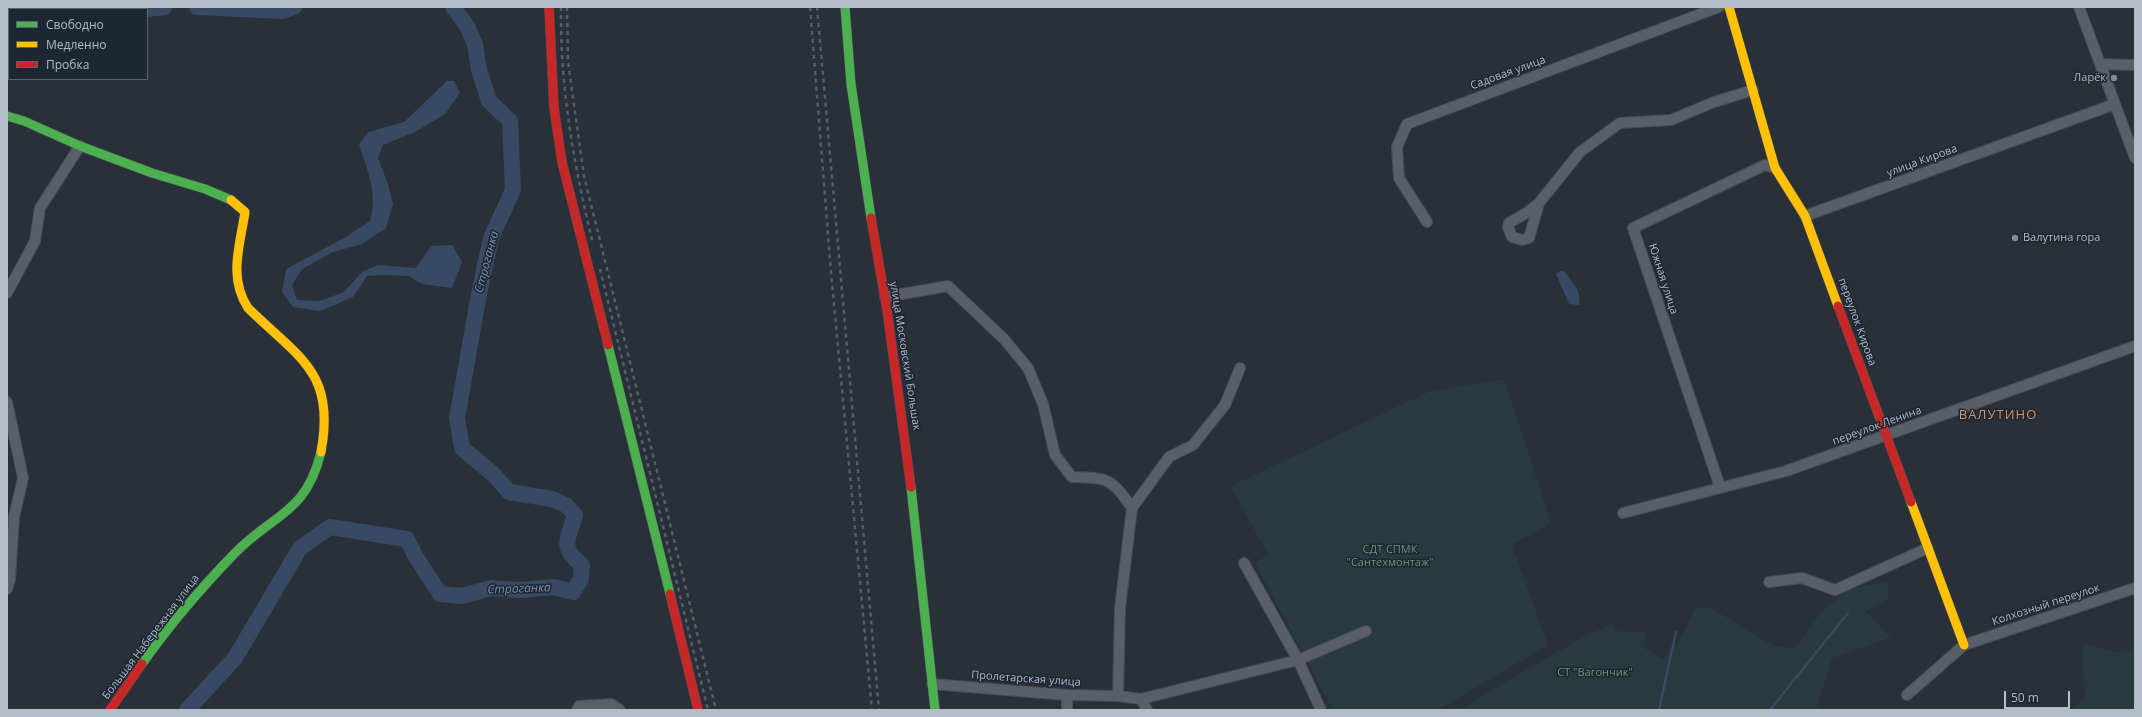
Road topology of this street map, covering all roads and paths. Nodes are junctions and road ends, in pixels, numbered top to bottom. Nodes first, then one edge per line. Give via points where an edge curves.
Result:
1 (549, 7) edge
2 (845, 7) edge
3 (1719, 7) edge
4 (1728, 7) edge
5 (2079, 7) edge
6 (2100, 64) junction
7 (2135, 65) edge
8 (1753, 90) junction
9 (2115, 104) junction
10 (7, 116) edge
11 (80, 146) junction
12 (1771, 154) junction
13 (2135, 158) edge
14 (1765, 165) junction
15 (1775, 168) junction
16 (1539, 202) dead end
17 (1805, 216) junction
18 (1427, 222) dead end
19 (7, 293) edge
20 (884, 297) junction
21 (2135, 346) edge
22 (1240, 368) dead end
23 (7, 402) edge
24 (1886, 436) junction
25 (1720, 487) junction
26 (1132, 508) junction
27 (1623, 513) dead end
28 (1928, 548) junction
29 (1244, 563) dead end
30 (1768, 582) dead end
31 (2135, 588) edge
32 (7, 589) edge
33 (1366, 631) dead end
34 (1964, 645) junction
35 (1298, 660) junction
36 (932, 684) junction
37 (1907, 695) dead end
38 (1067, 696) junction
39 (1118, 696) junction
40 (1141, 699) junction
41 (110, 710) edge
42 (577, 710) edge
43 (620, 710) edge
44 (698, 710) edge
45 (935, 710) edge
46 (1067, 710) edge
47 (1147, 710) edge
48 (1321, 710) edge

1 - 44 street via 554,108 562,162
2 - 20 street, улица Московский Большак via 858,149
3 - 18 street, Садовая улица via 1407,124 1397,147 1399,178
4 - 8 street
5 - 6 street
6 - 7 street
6 - 9 street
8 - 12 street
8 - 16 street via 1714,102 1671,120 1620,123 1580,152
9 - 13 street
9 - 17 street, улица Кирова
10 - 11 street
11 - 19 street via 40,208 35,241
11 - 41 street, Большая Набережная улица via 152,173 211,191 229,199 245,212 235,275 242,298 248,308 313,372 322,391 326,415 319,460 301,498 262,532 245,543 205,584
12 - 14 street
12 - 15 street
14 - 15 street
14 - 25 street, Южная улица via 1633,228
15 - 17 street
17 - 24 street, переулок Кирова
20 - 26 street via 948,286 1004,339 1028,368 1043,404 1055,455 1072,477 1099,478 1116,486
20 - 36 street, улица Московский Большак via 904,427
21 - 24 street, переулок Ленина
22 - 26 street via 1225,405 1194,445 1169,457
23 - 32 street via 23,478 14,518
24 - 25 street, переулок Ленина via 1786,471
24 - 28 street
25 - 27 street, переулок Ленина
26 - 39 street via 1120,608
28 - 30 street via 1835,590 1802,578
28 - 34 street
29 - 35 street
31 - 34 street, Колхозный переулок
33 - 35 street, Пролетарская улица
34 - 37 street, Колхозный переулок
35 - 40 street, Пролетарская улица
35 - 48 street
36 - 38 street, Пролетарская улица
36 - 45 street, улица Московский Большак
38 - 39 street, Пролетарская улица
38 - 46 street
39 - 40 street, Пролетарская улица
40 - 47 street
42 - 43 street via 579,706 612,704

